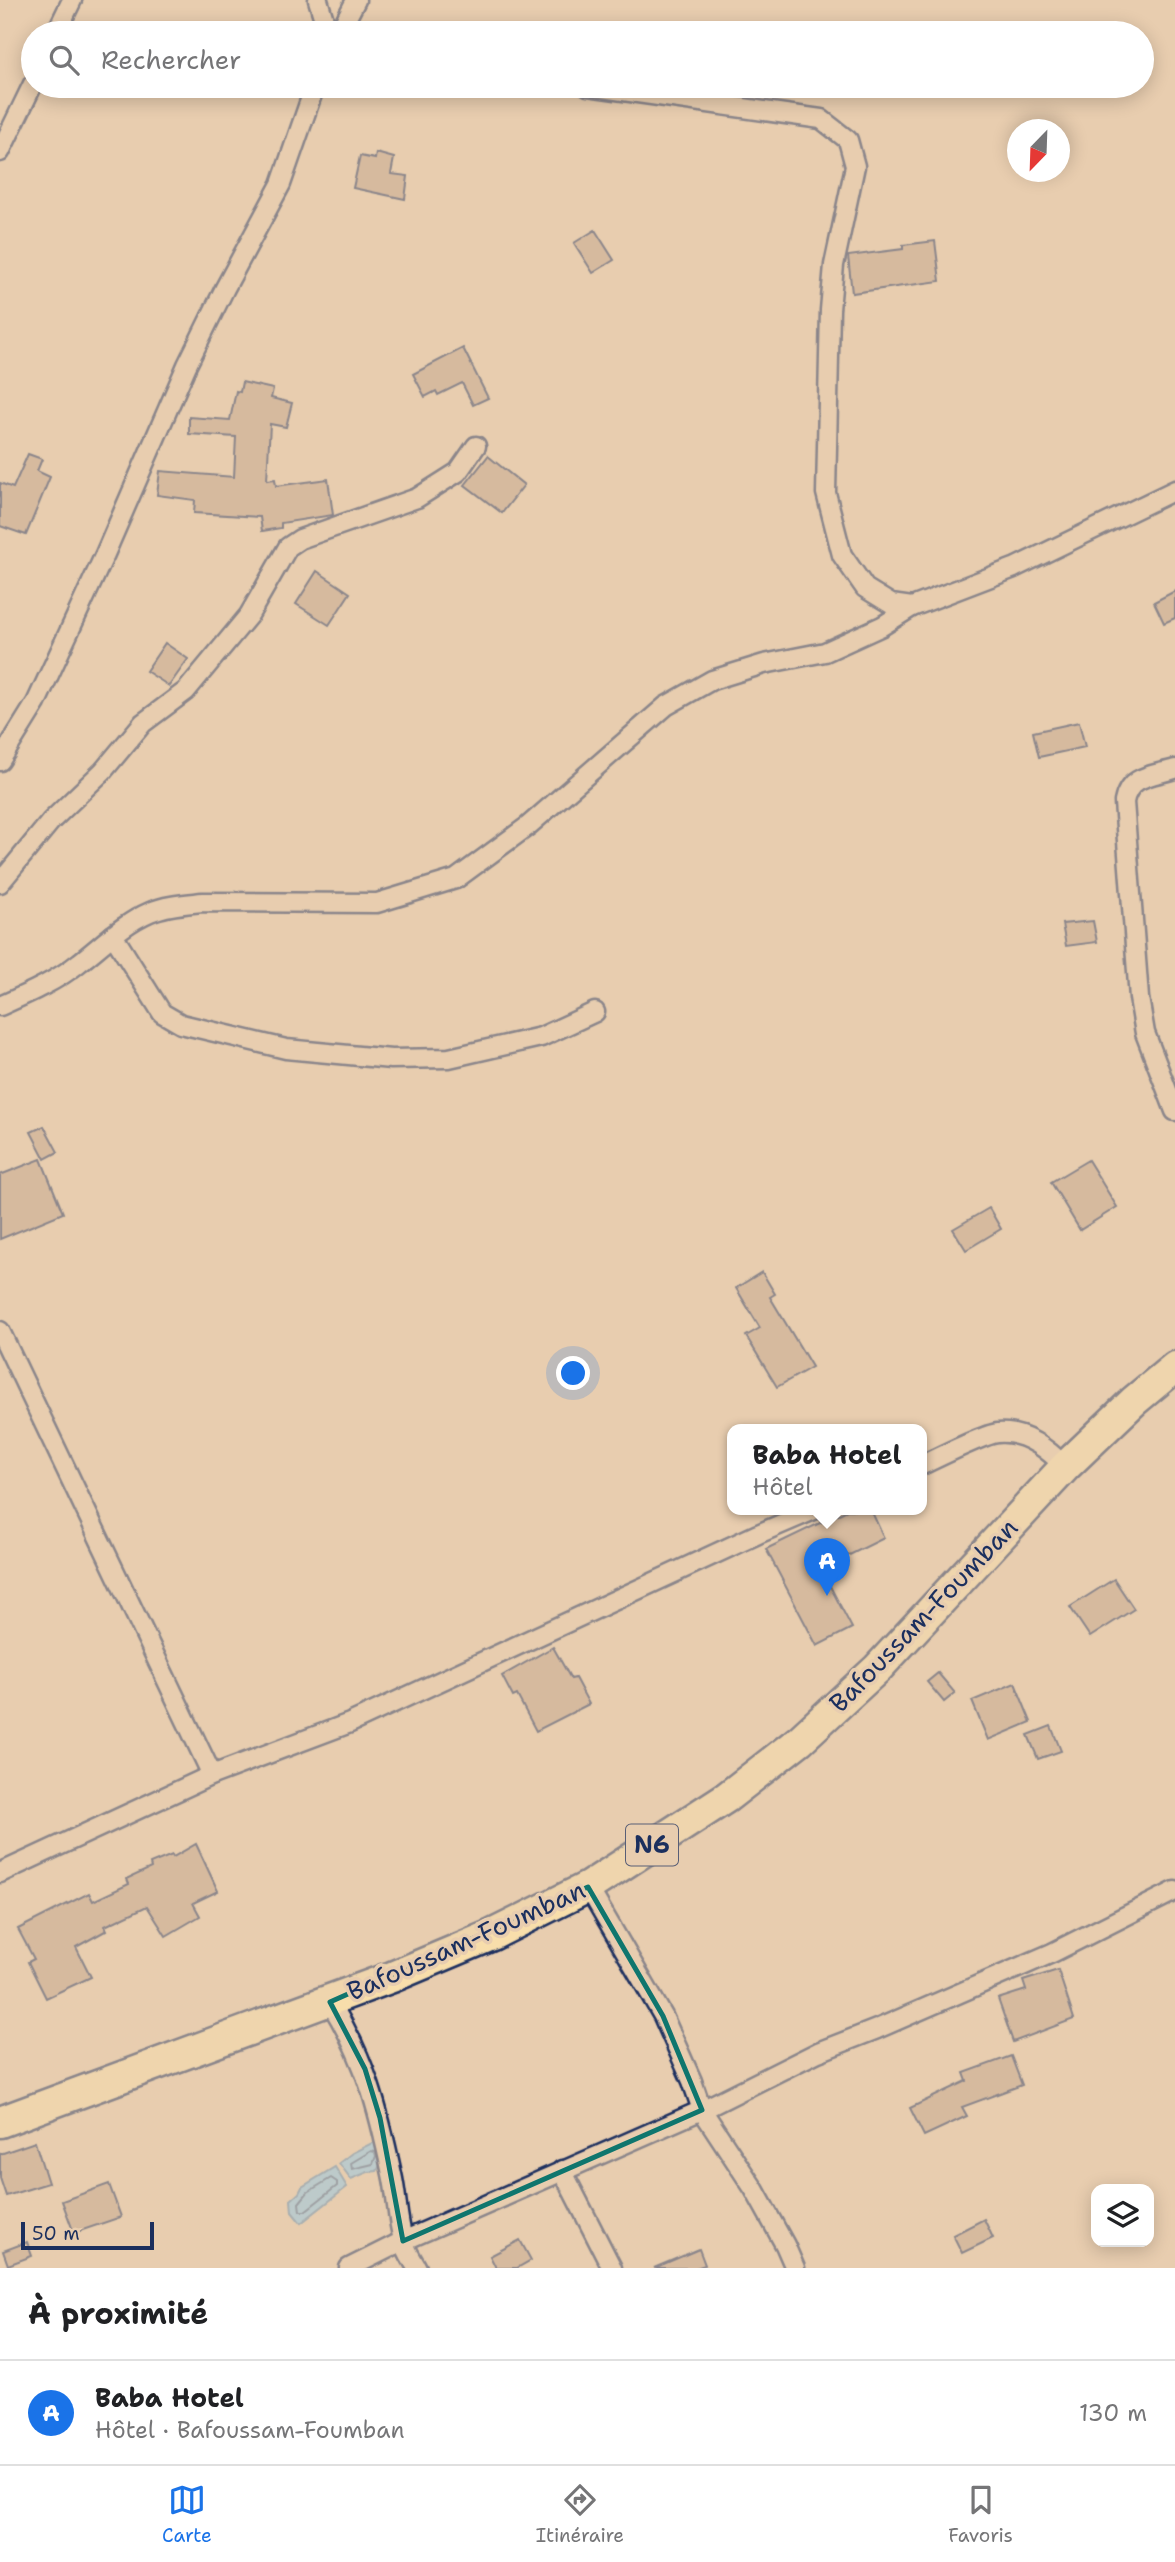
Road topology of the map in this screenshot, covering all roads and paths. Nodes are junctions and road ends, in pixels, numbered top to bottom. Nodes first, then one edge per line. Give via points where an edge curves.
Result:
1 (72, 0) edge
2 (318, 0) edge
3 (356, 0) edge
4 (62, 21) edge
5 (324, 21) edge
6 (345, 21) edge
7 (26, 98) edge
8 (311, 98) edge
9 (673, 98) edge
10 (0, 152) edge
11 (476, 446) dead end
12 (1175, 490) edge
13 (912, 607) junction
14 (0, 761) edge
15 (1175, 769) edge
16 (0, 883) edge
17 (113, 935) junction
18 (0, 1006) edge
19 (595, 1012) dead end
20 (1175, 1111) edge
21 (0, 1331) edge
22 (1175, 1367) edge
23 (927, 1463) edge
24 (1065, 1467) junction
25 (803, 1515) edge
26 (212, 1775) junction
27 (0, 1873) edge
28 (588, 1887) junction
29 (1175, 1891) edge
30 (330, 2001) junction
31 (702, 2110) junction
32 (0, 2122) edge
33 (562, 2170) junction
34 (403, 2241) junction
35 (349, 2268) edge
36 (417, 2268) edge
37 (612, 2268) edge
38 (795, 2268) edge

1 - 4 street
2 - 5 street
3 - 6 street
7 - 10 street
8 - 14 street via 281,184 187,365 36,703
9 - 13 street via 821,119 848,140 855,166 834,265 830,310 826,493 842,555 865,588 891,604
11 - 16 street via 458,472 417,498 288,547 249,615 215,658 186,691 143,723
12 - 13 street via 1014,568
13 - 17 street via 825,652 712,680 666,706 528,826 456,879 377,903 175,905 149,912
15 - 20 street via 1135,781 1126,790 1124,802 1139,998 1145,1033
17 - 18 street via 54,980
17 - 19 street via 162,1013 181,1024 286,1049 391,1059 449,1058 541,1037
21 - 26 street
22 - 24 highway, Bafoussam-Foumban / N6
23 - 24 street via 997,1433 1023,1437
24 - 28 highway, Bafoussam-Foumban / N6 via 878,1668 800,1740 727,1797
25 - 26 street via 350,1723
26 - 27 street
28 - 30 highway, Bafoussam-Foumban / N6 via 492,1935
28 - 31 street via 663,2016
29 - 31 street via 1052,1953 818,2052
30 - 32 highway, Bafoussam-Foumban / N6
30 - 34 street via 365,2069 380,2118
31 - 33 street
31 - 38 street via 754,2189
33 - 34 street
33 - 37 street
34 - 35 street
34 - 36 street

